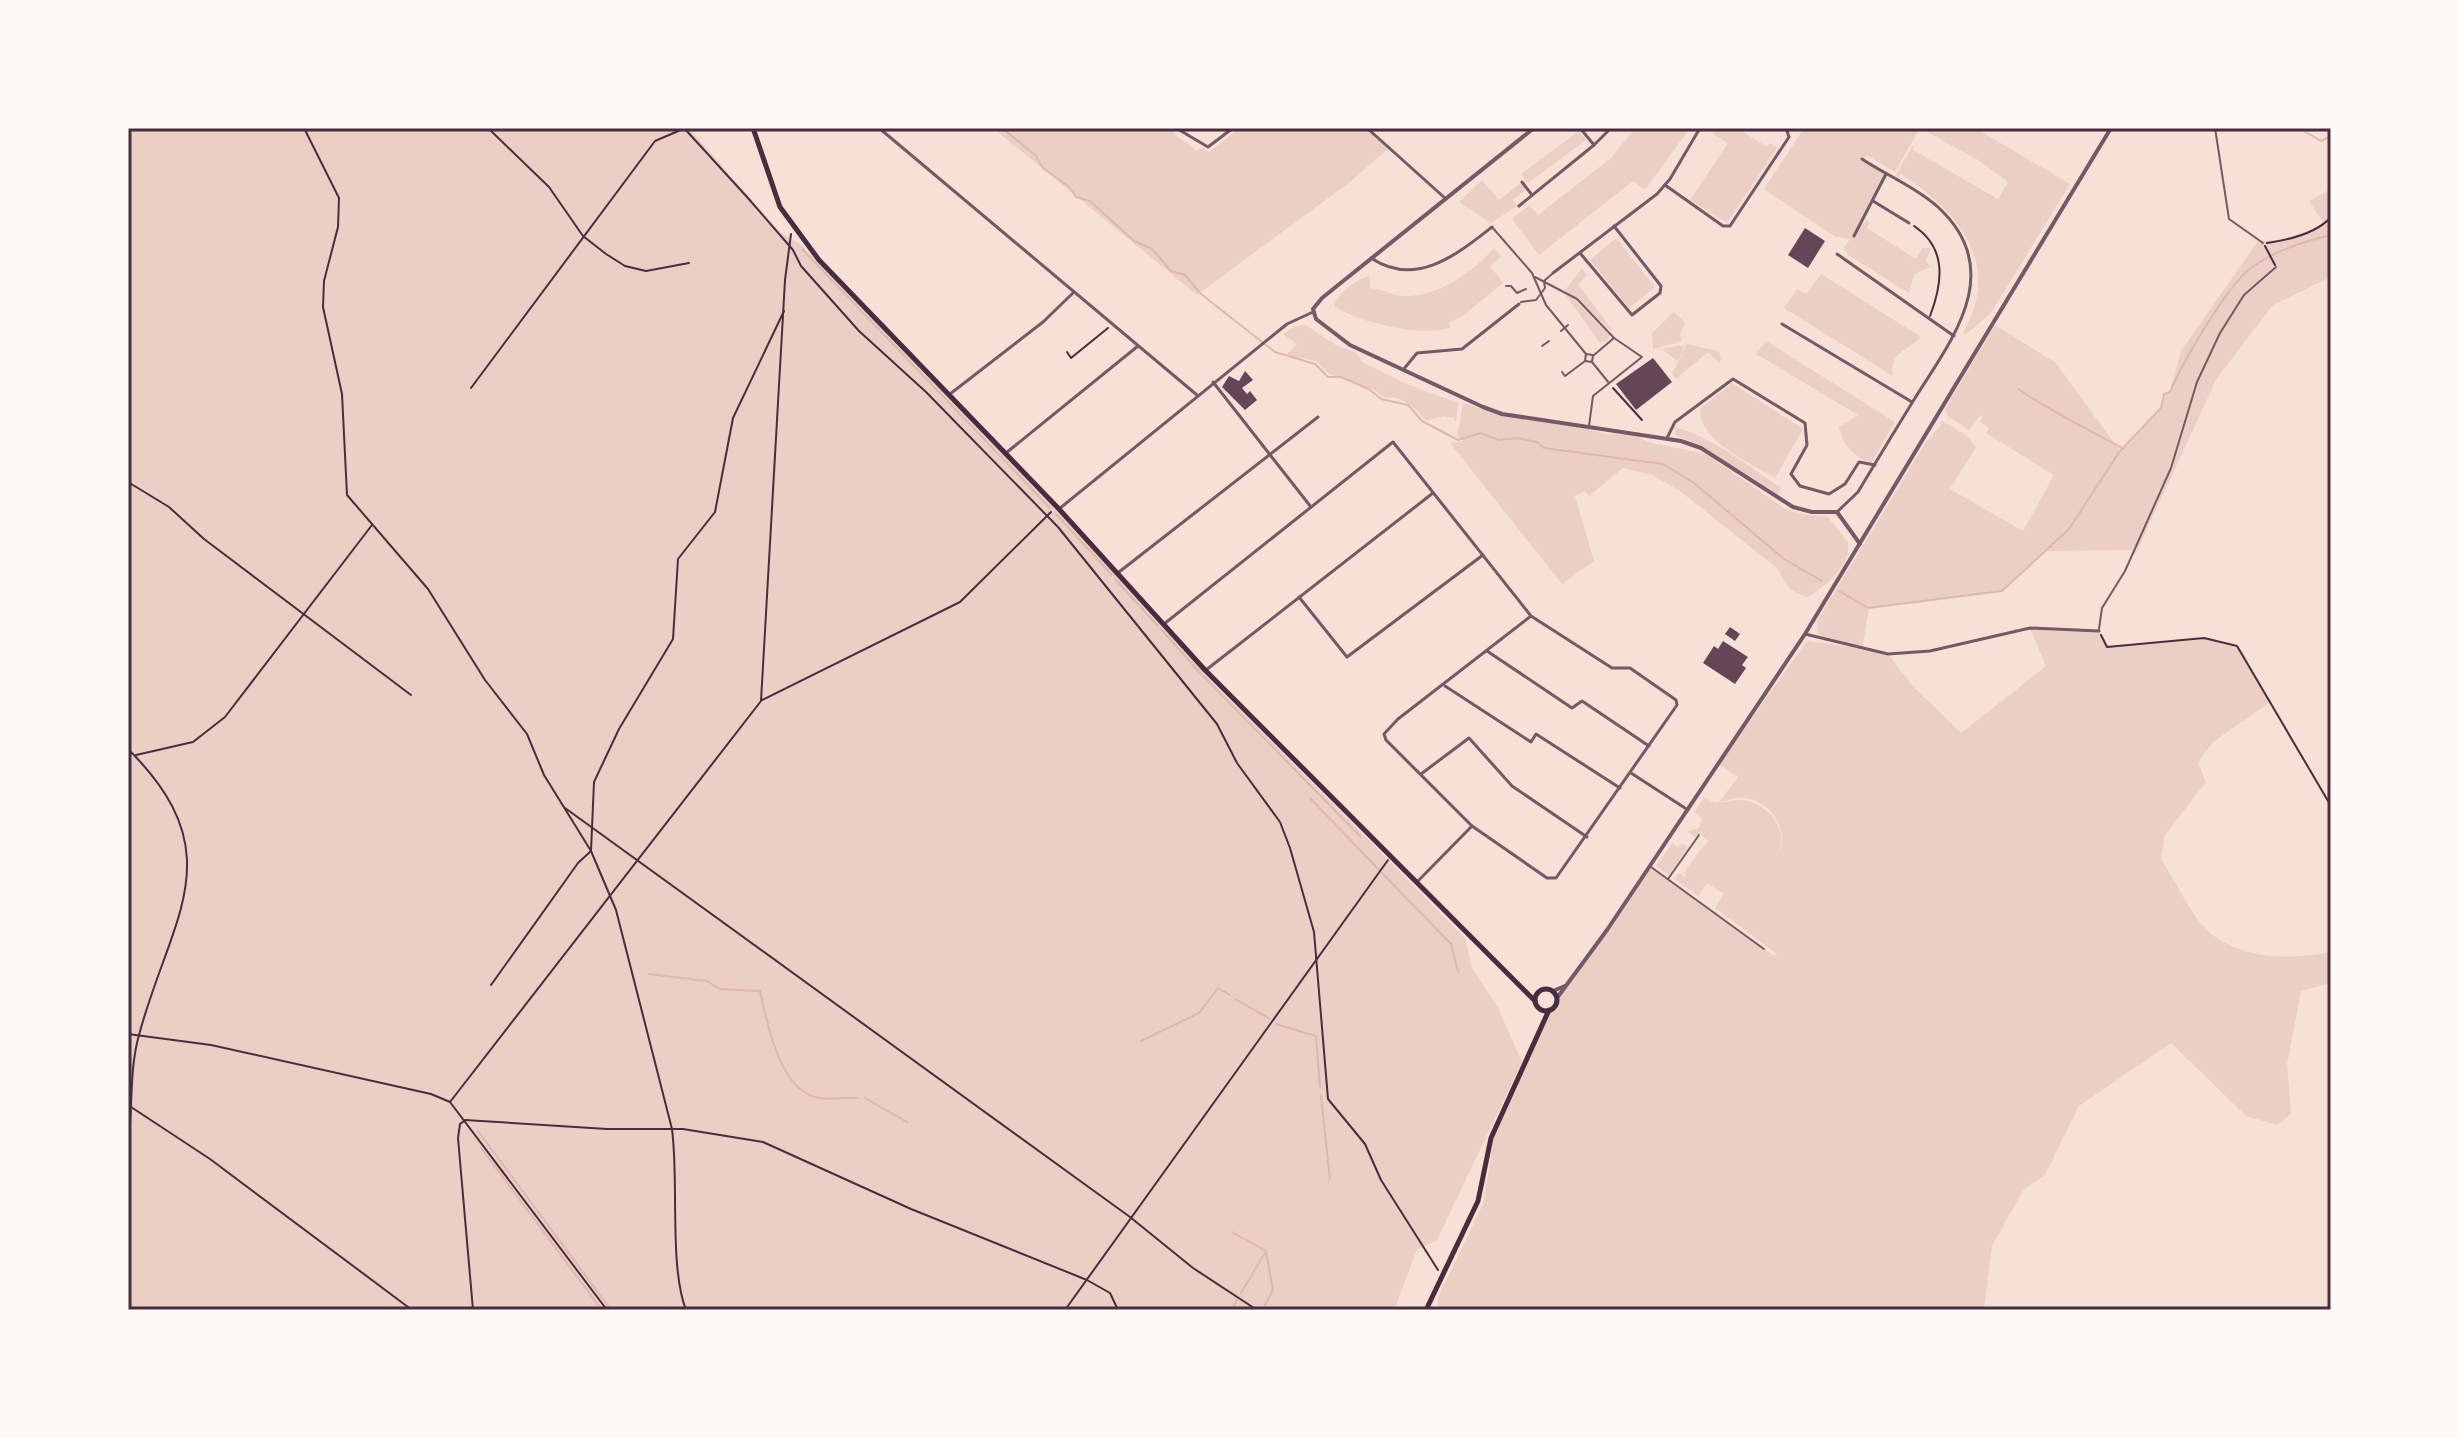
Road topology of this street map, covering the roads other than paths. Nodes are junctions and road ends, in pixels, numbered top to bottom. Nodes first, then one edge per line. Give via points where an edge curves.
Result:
1 (753, 128) edge
2 (879, 128) edge
3 (1176, 128) edge
4 (1233, 128) edge
5 (1367, 128) edge
6 (1534, 128) edge
7 (1580, 128) edge
8 (1611, 128) edge
9 (1700, 128) edge
10 (1786, 128) edge
11 (2111, 128) edge
12 (2215, 128) edge
13 (1594, 145) junction
14 (1862, 159) dead end
15 (1886, 174) junction
16 (1522, 182) dead end
17 (1665, 185) junction
18 (1532, 195) junction
19 (1446, 199) junction
20 (1873, 201) junction
21 (1519, 206) dead end
22 (1909, 223) road end
23 (1614, 226) junction
24 (1492, 227) joint
25 (1854, 236) dead end
26 (2263, 243) road end
27 (1580, 253) junction
28 (1837, 254) dead end
29 (1371, 258) junction
30 (2276, 267) dead end
31 (1553, 273) joint
32 (1534, 275) junction
33 (1544, 281) junction
34 (1506, 286) dead end
35 (1524, 288) dead end
36 (1533, 290) dead end
37 (1074, 292) junction
38 (1540, 292) junction
39 (1519, 304) joint
40 (1587, 310) junction
41 (1313, 312) junction
42 (1581, 315) dead end
43 (1782, 324) dead end
44 (1568, 325) dead end
45 (1563, 330) junction
46 (1954, 336) junction
47 (1614, 338) junction
48 (1549, 341) dead end
49 (1138, 346) junction
50 (1542, 346) dead end
51 (1586, 354) junction
52 (1593, 355) junction
53 (1585, 361) junction
54 (1592, 362) junction
55 (1403, 370) junction
56 (1562, 372) dead end
57 (1213, 382) junction
58 (1609, 384) junction
59 (950, 394) junction
60 (1197, 395) junction
61 (1913, 402) junction
62 (1318, 417) dead end
63 (1589, 426) junction
64 (1667, 438) junction
65 (1006, 453) junction
66 (1270, 453) junction
67 (1875, 465) junction
68 (1433, 493) junction
69 (1311, 507) junction
70 (1059, 509) junction
71 (1837, 512) junction
72 (1860, 544) junction
73 (1483, 555) junction
74 (1118, 573) junction
75 (1299, 597) junction
76 (1531, 616) junction
77 (1164, 624) junction
78 (2099, 631) joint
79 (1805, 634) junction
80 (1487, 651) junction
81 (1205, 670) junction
82 (1444, 685) junction
83 (1649, 746) junction
84 (1631, 773) junction
85 (1420, 775) junction
86 (1620, 788) junction
87 (1688, 810) junction
88 (1472, 826) junction
89 (1699, 835) dead end
90 (1587, 837) junction
91 (1650, 867) junction
92 (1668, 880) junction
93 (1417, 882) junction
94 (1764, 949) dead end
95 (1516, 983) junction
96 (1570, 983) junction
97 (1553, 991) junction
98 (1538, 993) junction
99 (1557, 998) junction
100 (1535, 1001) junction
101 (1541, 1009) junction
102 (1549, 1010) junction
103 (1543, 1024) junction
104 (1426, 1310) edge

1 - 59 main road via 793,229
2 - 37 street
3 - 4 street via 1208,147
5 - 19 street
6 - 19 street
7 - 13 street
8 - 13 street
9 - 17 street
10 - 17 street via 1789,134 1730,226
11 - 72 street
12 - 26 street via 2229,219
13 - 18 street
14 - 15 street
15 - 20 street
15 - 46 street via 1939,208 1961,238 1971,287
16 - 18 street
17 - 23 street
18 - 21 street
19 - 29 street
20 - 22 street
20 - 25 street
23 - 27 street
23 - 27 street via 1661,286 1642,308 1632,315 1627,311
24 - 29 street via 1451,257 1421,270 1392,268
24 - 32 street
27 - 31 street
28 - 46 street
29 - 41 street via 1318,301
30 - 78 street via 2244,295 2214,345 2171,468 2125,571 2102,608
31 - 33 street
32 - 33 street
32 - 38 street
33 - 38 street
33 - 40 street
34 - 35 street via 1517,293
36 - 38 street
37 - 49 street
37 - 59 street
38 - 39 street via 1536,300
38 - 45 street
39 - 55 street via 1462,349 1417,353
40 - 42 street
40 - 47 street
41 - 55 street via 1337,338
41 - 57 street via 1294,318
43 - 61 street
44 - 45 street
45 - 51 street
46 - 61 street
47 - 52 street
47 - 58 street via 1642,357
48 - 50 street
49 - 60 street
49 - 65 street
51 - 52 street
51 - 53 street
52 - 54 street
53 - 54 street
53 - 56 street via 1565,376
54 - 58 street
55 - 63 street via 1493,411
57 - 60 street
57 - 66 street
58 - 63 street via 1593,396
59 - 65 main road
60 - 70 street
61 - 67 street
62 - 66 street
63 - 64 street
64 - 67 street via 1675,422 1733,379 1805,423 1807,445 1791,474 1800,486 1829,494 1845,484 1859,462
64 - 71 street via 1701,448 1793,507
65 - 70 main road
66 - 69 street
66 - 74 street
67 - 71 street
68 - 69 street via 1393,442
68 - 73 street
68 - 75 street
69 - 77 street
70 - 74 main road
71 - 72 street
72 - 79 street
73 - 75 street via 1347,657
73 - 76 street
74 - 77 main road
75 - 81 street
76 - 80 street
76 - 83 street via 1612,668 1630,668 1676,700
77 - 81 main road
78 - 79 street via 2030,628 1930,651 1888,654
79 - 87 street
80 - 82 street
80 - 83 street via 1572,708 1582,701
81 - 93 main road
82 - 85 street via 1384,734
82 - 86 street via 1531,742 1536,734
83 - 84 street
84 - 86 street
84 - 87 street
85 - 88 street
85 - 90 street via 1469,738 1512,786
86 - 90 street
87 - 91 street
88 - 90 street via 1547,878 1563,874
88 - 93 street
89 - 92 street
91 - 92 street
91 - 96 street
92 - 94 street
93 - 95 main road
95 - 98 main road
95 - 100 main road
96 - 97 street
96 - 99 street
97 - 98 main road
97 - 99 main road
98 - 100 main road
99 - 102 main road
100 - 101 main road
101 - 102 main road
101 - 103 main road
102 - 103 main road
103 - 104 main road via 1491,1138 1478,1201

